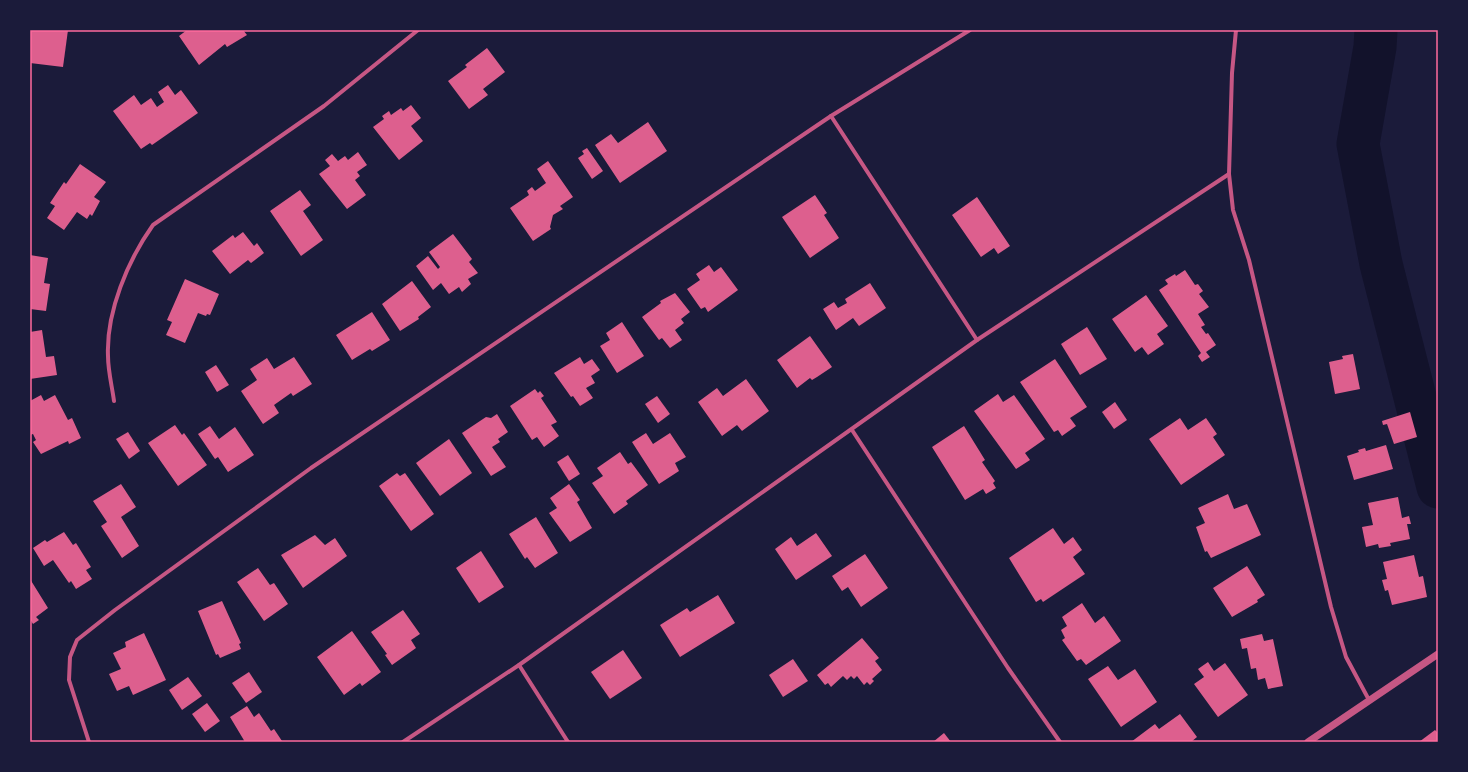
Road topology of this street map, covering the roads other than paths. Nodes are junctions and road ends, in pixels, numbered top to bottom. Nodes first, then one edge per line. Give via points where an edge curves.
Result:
1 (418, 30) edge
2 (970, 30) edge
3 (1236, 30) edge
4 (831, 116) junction
5 (1229, 174) junction
6 (976, 340) junction
7 (114, 401) dead end
8 (852, 430) junction
9 (1438, 654) edge
10 (519, 666) junction
11 (1369, 700) junction
12 (89, 742) edge
13 (403, 742) edge
14 (568, 742) edge
15 (1060, 742) edge
16 (1308, 742) edge

1 - 7 street via 324,106 153,225 138,246 128,267 111,319 108,356
2 - 4 street
3 - 5 street
4 - 6 street
4 - 12 street via 311,468 77,640 70,657 69,680
5 - 6 street
5 - 11 street via 1233,210 1249,260 1331,607 1346,657
6 - 8 street
8 - 10 street
8 - 15 street via 1008,668
9 - 11 street
10 - 13 street
10 - 14 street
11 - 16 street

